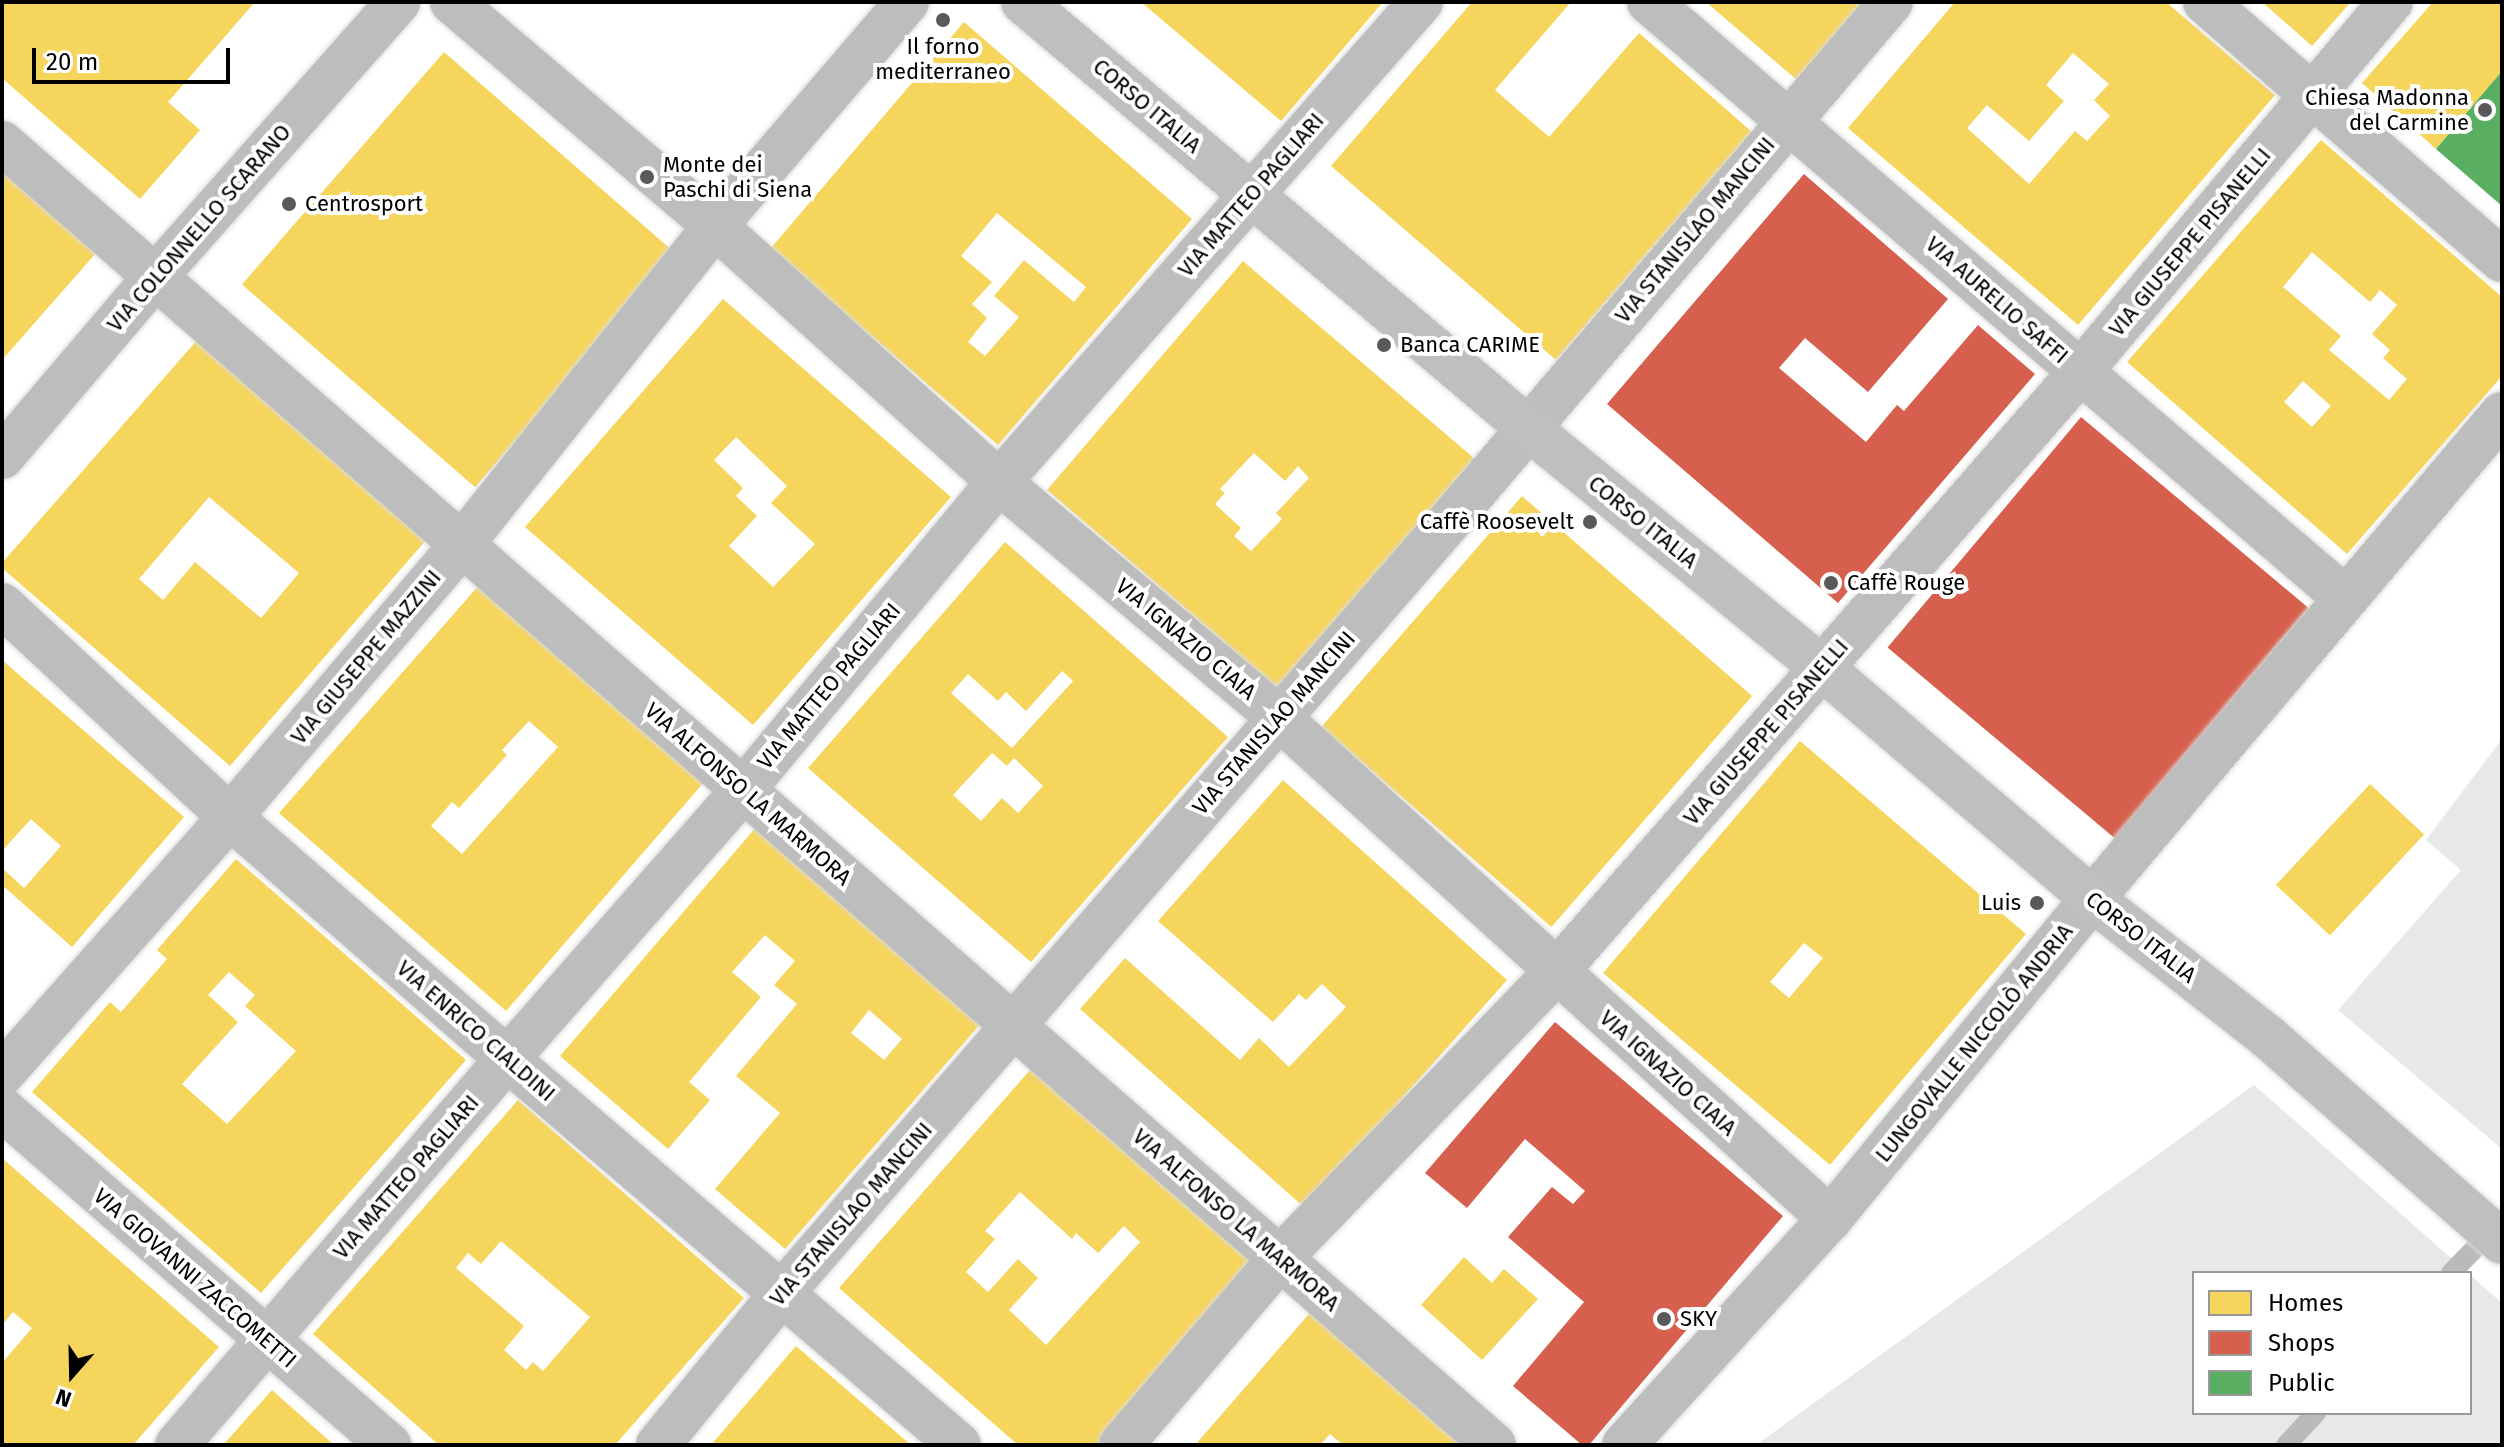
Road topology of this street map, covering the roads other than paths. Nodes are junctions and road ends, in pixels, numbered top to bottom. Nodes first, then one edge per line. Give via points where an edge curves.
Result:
1 (398, 2) edge
2 (452, 2) edge
3 (907, 2) edge
4 (1023, 2) edge
5 (1421, 2) edge
6 (1649, 2) edge
7 (1891, 2) edge
8 (2205, 2) edge
9 (2391, 2) edge
10 (2314, 95) junction
11 (1787, 120) junction
12 (2, 143) edge
13 (1252, 194) junction
14 (715, 226) junction
15 (2502, 260) edge
16 (155, 277) junction
17 (2081, 371) junction
18 (2502, 414) edge
19 (1528, 428) junction
20 (2, 457) edge
21 (999, 482) junction
22 (462, 544) junction
23 (2345, 598) junction
24 (2, 605) edge
25 (1822, 668) junction
26 (1278, 717) junction
27 (743, 790) junction
28 (230, 817) junction
29 (2092, 899) junction
30 (1556, 972) junction
31 (1013, 1025) junction
32 (507, 1059) junction
33 (2, 1074) edge
34 (2, 1109) edge
35 (1830, 1219) junction
36 (2502, 1242) edge
37 (1280, 1258) junction
38 (782, 1293) junction
39 (267, 1340) junction
40 (177, 1445) edge
41 (389, 1445) edge
42 (658, 1445) edge
43 (959, 1445) edge
44 (1121, 1445) edge
45 (1494, 1445) edge
46 (1624, 1445) edge

1 - 16 street, VIA COLONNELLO SCARANO
2 - 14 street, VIA IGNAZIO CIAIA
3 - 14 street, VIA GIUSEPPE MAZZINI
4 - 13 street, CORSO ITALIA
5 - 13 street, VIA MATTEO PAGLIARI
6 - 11 street, VIA AURELIO SAFFI
7 - 11 street, VIA STANISLAO MANCINI
8 - 10 street
9 - 10 street, VIA GIUSEPPE PISANELLI
10 - 15 street
10 - 17 street, VIA GIUSEPPE PISANELLI
11 - 17 street, VIA AURELIO SAFFI
11 - 19 street, VIA STANISLAO MANCINI
12 - 16 street, VIA ALFONSO LA MARMORA
13 - 19 street, CORSO ITALIA
13 - 21 street, VIA MATTEO PAGLIARI
14 - 21 street, VIA IGNAZIO CIAIA
14 - 22 street, VIA GIUSEPPE MAZZINI
16 - 20 street, VIA COLONNELLO SCARANO
16 - 22 street, VIA ALFONSO LA MARMORA
17 - 23 street, VIA AURELIO SAFFI
17 - 25 street, VIA GIUSEPPE PISANELLI
18 - 23 street, LUNGOVALLE NICCOLÒ ANDRIA
19 - 25 street, CORSO ITALIA
19 - 26 street, VIA STANISLAO MANCINI
21 - 26 street, VIA IGNAZIO CIAIA
21 - 27 street, VIA MATTEO PAGLIARI
22 - 27 street, VIA ALFONSO LA MARMORA
22 - 28 street, VIA GIUSEPPE MAZZINI
23 - 29 street, LUNGOVALLE NICCOLÒ ANDRIA
24 - 28 street, VIA ENRICO CIALDINI
25 - 29 street, CORSO ITALIA
25 - 30 street, VIA GIUSEPPE PISANELLI
26 - 30 street, VIA IGNAZIO CIAIA
26 - 31 street, VIA STANISLAO MANCINI
27 - 31 street, VIA ALFONSO LA MARMORA
27 - 32 street, VIA MATTEO PAGLIARI
28 - 32 street, VIA ENRICO CIALDINI
28 - 33 street, VIA GIUSEPPE MAZZINI
29 - 35 street, LUNGOVALLE NICCOLÒ ANDRIA
29 - 36 street, CORSO ITALIA via 2268,1037
30 - 35 street, VIA IGNAZIO CIAIA
30 - 37 street, VIA GIUSEPPE PISANELLI
31 - 37 street, VIA ALFONSO LA MARMORA
31 - 38 street, VIA STANISLAO MANCINI
32 - 38 street, VIA ENRICO CIALDINI
32 - 39 street, VIA MATTEO PAGLIARI
34 - 39 street, VIA GIOVANNI ZACCOMETTI
35 - 46 street, LUNGOVALLE NICCOLÒ ANDRIA
37 - 44 street, VIA GIUSEPPE PISANELLI
37 - 45 street, VIA ALFONSO LA MARMORA
38 - 42 street, VIA STANISLAO MANCINI
38 - 43 street, VIA ENRICO CIALDINI
39 - 40 street, VIA MATTEO PAGLIARI
39 - 41 street, VIA GIOVANNI ZACCOMETTI

